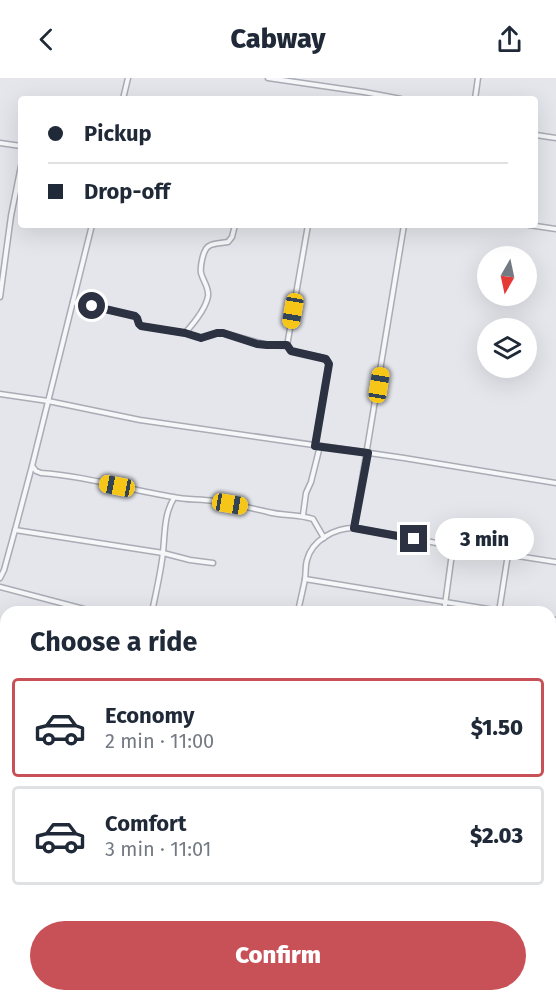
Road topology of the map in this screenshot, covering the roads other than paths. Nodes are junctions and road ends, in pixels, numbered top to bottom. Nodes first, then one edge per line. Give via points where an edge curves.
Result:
1 (128, 78) edge
2 (268, 78) edge
3 (478, 78) edge
4 (124, 96) edge
5 (385, 96) edge
6 (475, 96) edge
7 (538, 135) edge
8 (556, 138) edge
9 (0, 143) edge
10 (18, 146) edge
11 (18, 181) edge
12 (538, 226) edge
13 (91, 228) edge
14 (234, 228) edge
15 (307, 228) edge
16 (404, 228) edge
17 (556, 229) edge
18 (0, 297) edge
19 (73, 302) junction
20 (185, 333) junction
21 (287, 345) junction
22 (0, 394) edge
23 (48, 401) junction
24 (318, 446) junction
25 (368, 453) junction
26 (32, 466) junction
27 (556, 483) edge
28 (174, 498) junction
29 (303, 515) junction
30 (354, 528) junction
31 (15, 530) junction
32 (324, 538) junction
33 (453, 546) junction
34 (163, 554) junction
35 (508, 554) junction
36 (556, 562) edge
37 (213, 563) dead end
38 (0, 578) edge
39 (305, 579) junction
40 (0, 587) edge
41 (446, 602) junction
42 (70, 606) edge
43 (153, 606) edge
44 (299, 606) edge
45 (445, 606) edge
46 (470, 606) edge
47 (500, 606) edge

1 - 4 street
2 - 5 street
3 - 6 street
7 - 8 street
9 - 10 street
11 - 18 street
12 - 17 street
13 - 19 street
14 - 20 street via 228,242 210,245 205,251 201,271 207,299
15 - 21 street
16 - 25 street
19 - 20 street via 135,316 141,326
19 - 23 street
20 - 21 street via 201,338 223,333 257,344
21 - 24 street via 291,351 329,363
22 - 23 street
23 - 24 street via 140,420
23 - 26 street
24 - 25 street
24 - 29 street
25 - 27 street
25 - 30 street
26 - 28 street via 41,473
26 - 31 street
28 - 29 street
28 - 34 street via 166,519
29 - 32 street via 313,519
30 - 32 street via 342,528
30 - 33 street
31 - 34 street
31 - 38 street
32 - 39 street via 307,558
33 - 35 street
33 - 41 street
34 - 37 street
34 - 43 street
35 - 36 street
35 - 47 street
39 - 41 street
39 - 44 street
40 - 42 street
41 - 45 street
41 - 46 street

